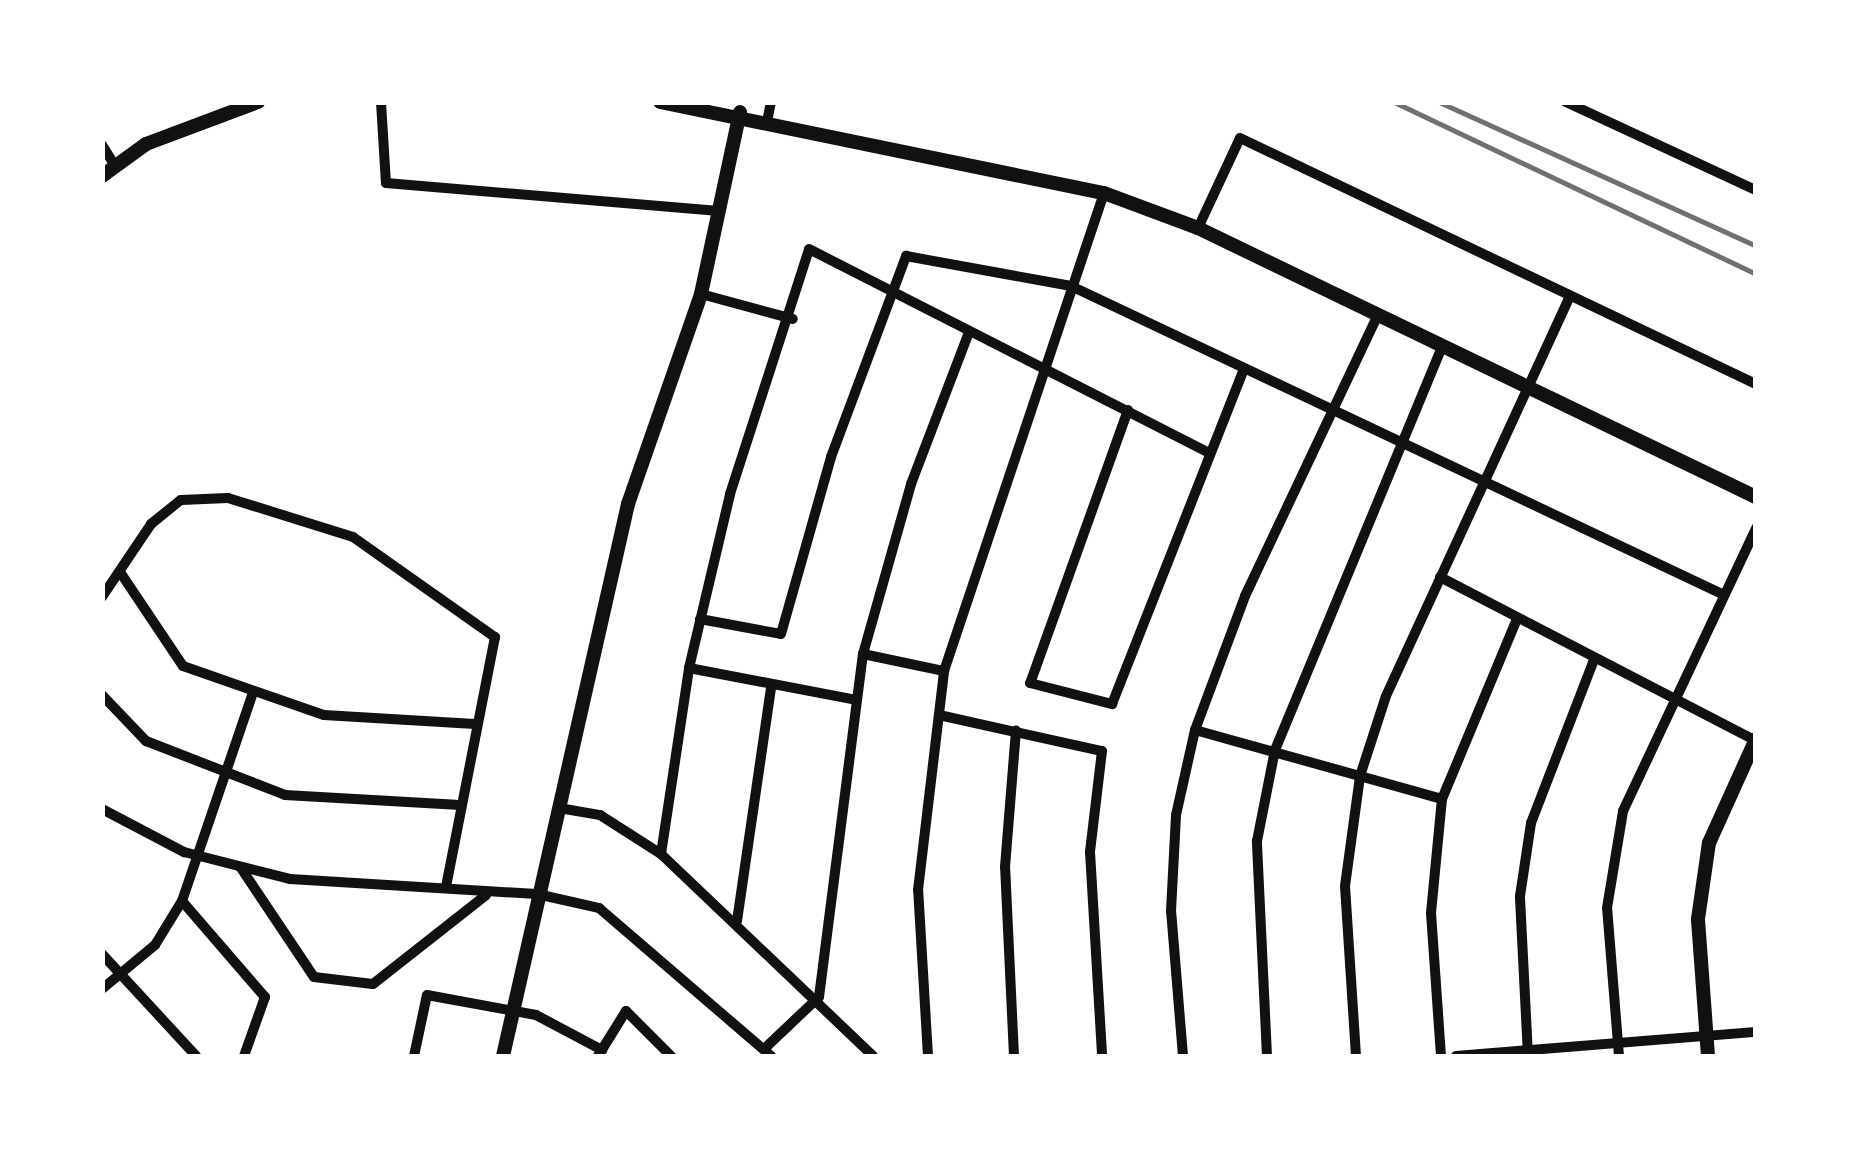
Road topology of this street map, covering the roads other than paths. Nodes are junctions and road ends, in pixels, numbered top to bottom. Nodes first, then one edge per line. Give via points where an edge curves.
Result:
1 (258, 102) edge
2 (381, 102) edge
3 (660, 102) edge
4 (1566, 102) edge
5 (705, 104) edge
6 (769, 110) edge
7 (740, 112) junction
8 (102, 144) edge
9 (109, 171) edge
10 (1756, 190) edge
11 (1104, 193) junction
12 (719, 211) junction
13 (1198, 228) junction
14 (1070, 286) junction
15 (890, 291) junction
16 (701, 294) junction
17 (1569, 298) junction
18 (793, 319) junction
19 (1375, 321) junction
20 (969, 332) junction
21 (1440, 352) junction
22 (1044, 368) junction
23 (1243, 371) junction
24 (1756, 384) edge
25 (1525, 394) junction
26 (1128, 410) junction
27 (1334, 412) junction
28 (1406, 445) junction
29 (1208, 452) junction
30 (1484, 482) junction
31 (1756, 497) edge
32 (1756, 528) edge
33 (120, 572) junction
34 (1440, 577) junction
35 (1724, 595) junction
36 (102, 597) edge
37 (1518, 618) junction
38 (700, 619) junction
39 (863, 654) junction
40 (1594, 660) junction
41 (689, 668) junction
42 (944, 671) junction
43 (771, 687) junction
44 (253, 693) junction
45 (102, 695) edge
46 (1675, 699) junction
47 (856, 700) junction
48 (938, 715) junction
49 (475, 724) junction
50 (1016, 730) junction
51 (1195, 730) junction
52 (1755, 740) edge
53 (1275, 750) junction
54 (226, 775) junction
55 (1360, 776) junction
56 (1442, 800) junction
57 (456, 805) junction
58 (559, 808) junction
59 (102, 809) edge
60 (661, 854) junction
61 (196, 856) junction
62 (240, 868) junction
63 (446, 886) junction
64 (537, 894) junction
65 (486, 895) junction
66 (182, 901) junction
67 (737, 921) junction
68 (102, 954) edge
69 (120, 973) junction
70 (102, 988) edge
71 (819, 997) junction
72 (513, 1010) junction
73 (1756, 1032) edge
74 (1707, 1036) junction
75 (1618, 1042) junction
76 (768, 1052) edge
77 (600, 1054) edge
78 (1528, 1054) edge
79 (196, 1056) edge
80 (244, 1056) edge
81 (414, 1056) edge
82 (503, 1056) edge
83 (671, 1056) edge
84 (873, 1056) edge
85 (928, 1056) edge
86 (1014, 1056) edge
87 (1102, 1056) edge
88 (1183, 1056) edge
89 (1267, 1056) edge
90 (1356, 1056) edge
91 (1441, 1056) edge
92 (1456, 1056) edge
93 (1619, 1056) edge
94 (1708, 1056) edge

1 - 9 street via 194,122
2 - 12 street via 386,183
3 - 5 street
4 - 10 street
5 - 7 street
6 - 7 street
6 - 11 street
7 - 12 street
8 - 9 street
11 - 13 street
11 - 14 street
12 - 16 street
13 - 17 street via 1240,138
13 - 19 street
14 - 15 street via 906,256
14 - 22 street
14 - 23 street
15 - 18 street via 808,250
15 - 20 street
15 - 38 street via 781,634
16 - 18 street
16 - 58 street via 628,504
17 - 24 street
17 - 25 street
18 - 38 street via 730,494
19 - 21 street
19 - 27 street
20 - 22 street
20 - 39 street via 911,484
21 - 25 street
21 - 28 street
22 - 26 street
22 - 42 street
23 - 27 street
23 - 29 street
25 - 30 street
25 - 31 street
26 - 29 street
26 - 29 street via 1030,682 1112,704
27 - 28 street
27 - 51 street via 1246,596
28 - 30 street
28 - 53 street
30 - 34 street
30 - 35 street
32 - 35 street
33 - 36 street
33 - 44 street via 183,666
33 - 49 street via 151,524 181,500 228,498 353,538 495,637
34 - 37 street
34 - 55 street
35 - 46 street
37 - 40 street
37 - 56 street
38 - 41 street
39 - 42 street
39 - 47 street
40 - 46 street
40 - 78 street via 1530,823 1520,896
41 - 43 street
41 - 60 street
42 - 48 street
43 - 47 street
43 - 67 street
44 - 49 street via 324,716
44 - 54 street
45 - 54 street via 146,742
46 - 52 street
46 - 75 street via 1623,811 1607,908
47 - 71 street
48 - 50 street
48 - 85 street via 918,890
49 - 57 street
50 - 86 street via 1005,867
50 - 87 street via 1102,751 1090,852
51 - 53 street
51 - 88 street via 1176,815 1171,911
52 - 74 street via 1709,842 1698,918
53 - 55 street
53 - 89 street via 1257,841
54 - 57 street via 285,795
54 - 61 street
55 - 56 street
55 - 90 street via 1344,886
56 - 91 street via 1431,914
57 - 63 street
58 - 60 street via 600,814
58 - 64 street
59 - 61 street
60 - 67 street
61 - 62 street
61 - 66 street
62 - 63 street via 290,879
62 - 65 street via 314,977 373,984
63 - 65 street
64 - 65 street
64 - 72 street
64 - 76 street via 599,908
66 - 69 street via 155,945
66 - 80 street via 266,997
67 - 71 street
68 - 69 street
69 - 70 street
69 - 79 street
71 - 76 street
71 - 84 street
72 - 77 street
72 - 81 street via 427,995
72 - 82 street
73 - 74 street
74 - 75 street
74 - 94 street
75 - 78 street
75 - 93 street
77 - 83 street via 626,1011
78 - 92 street

